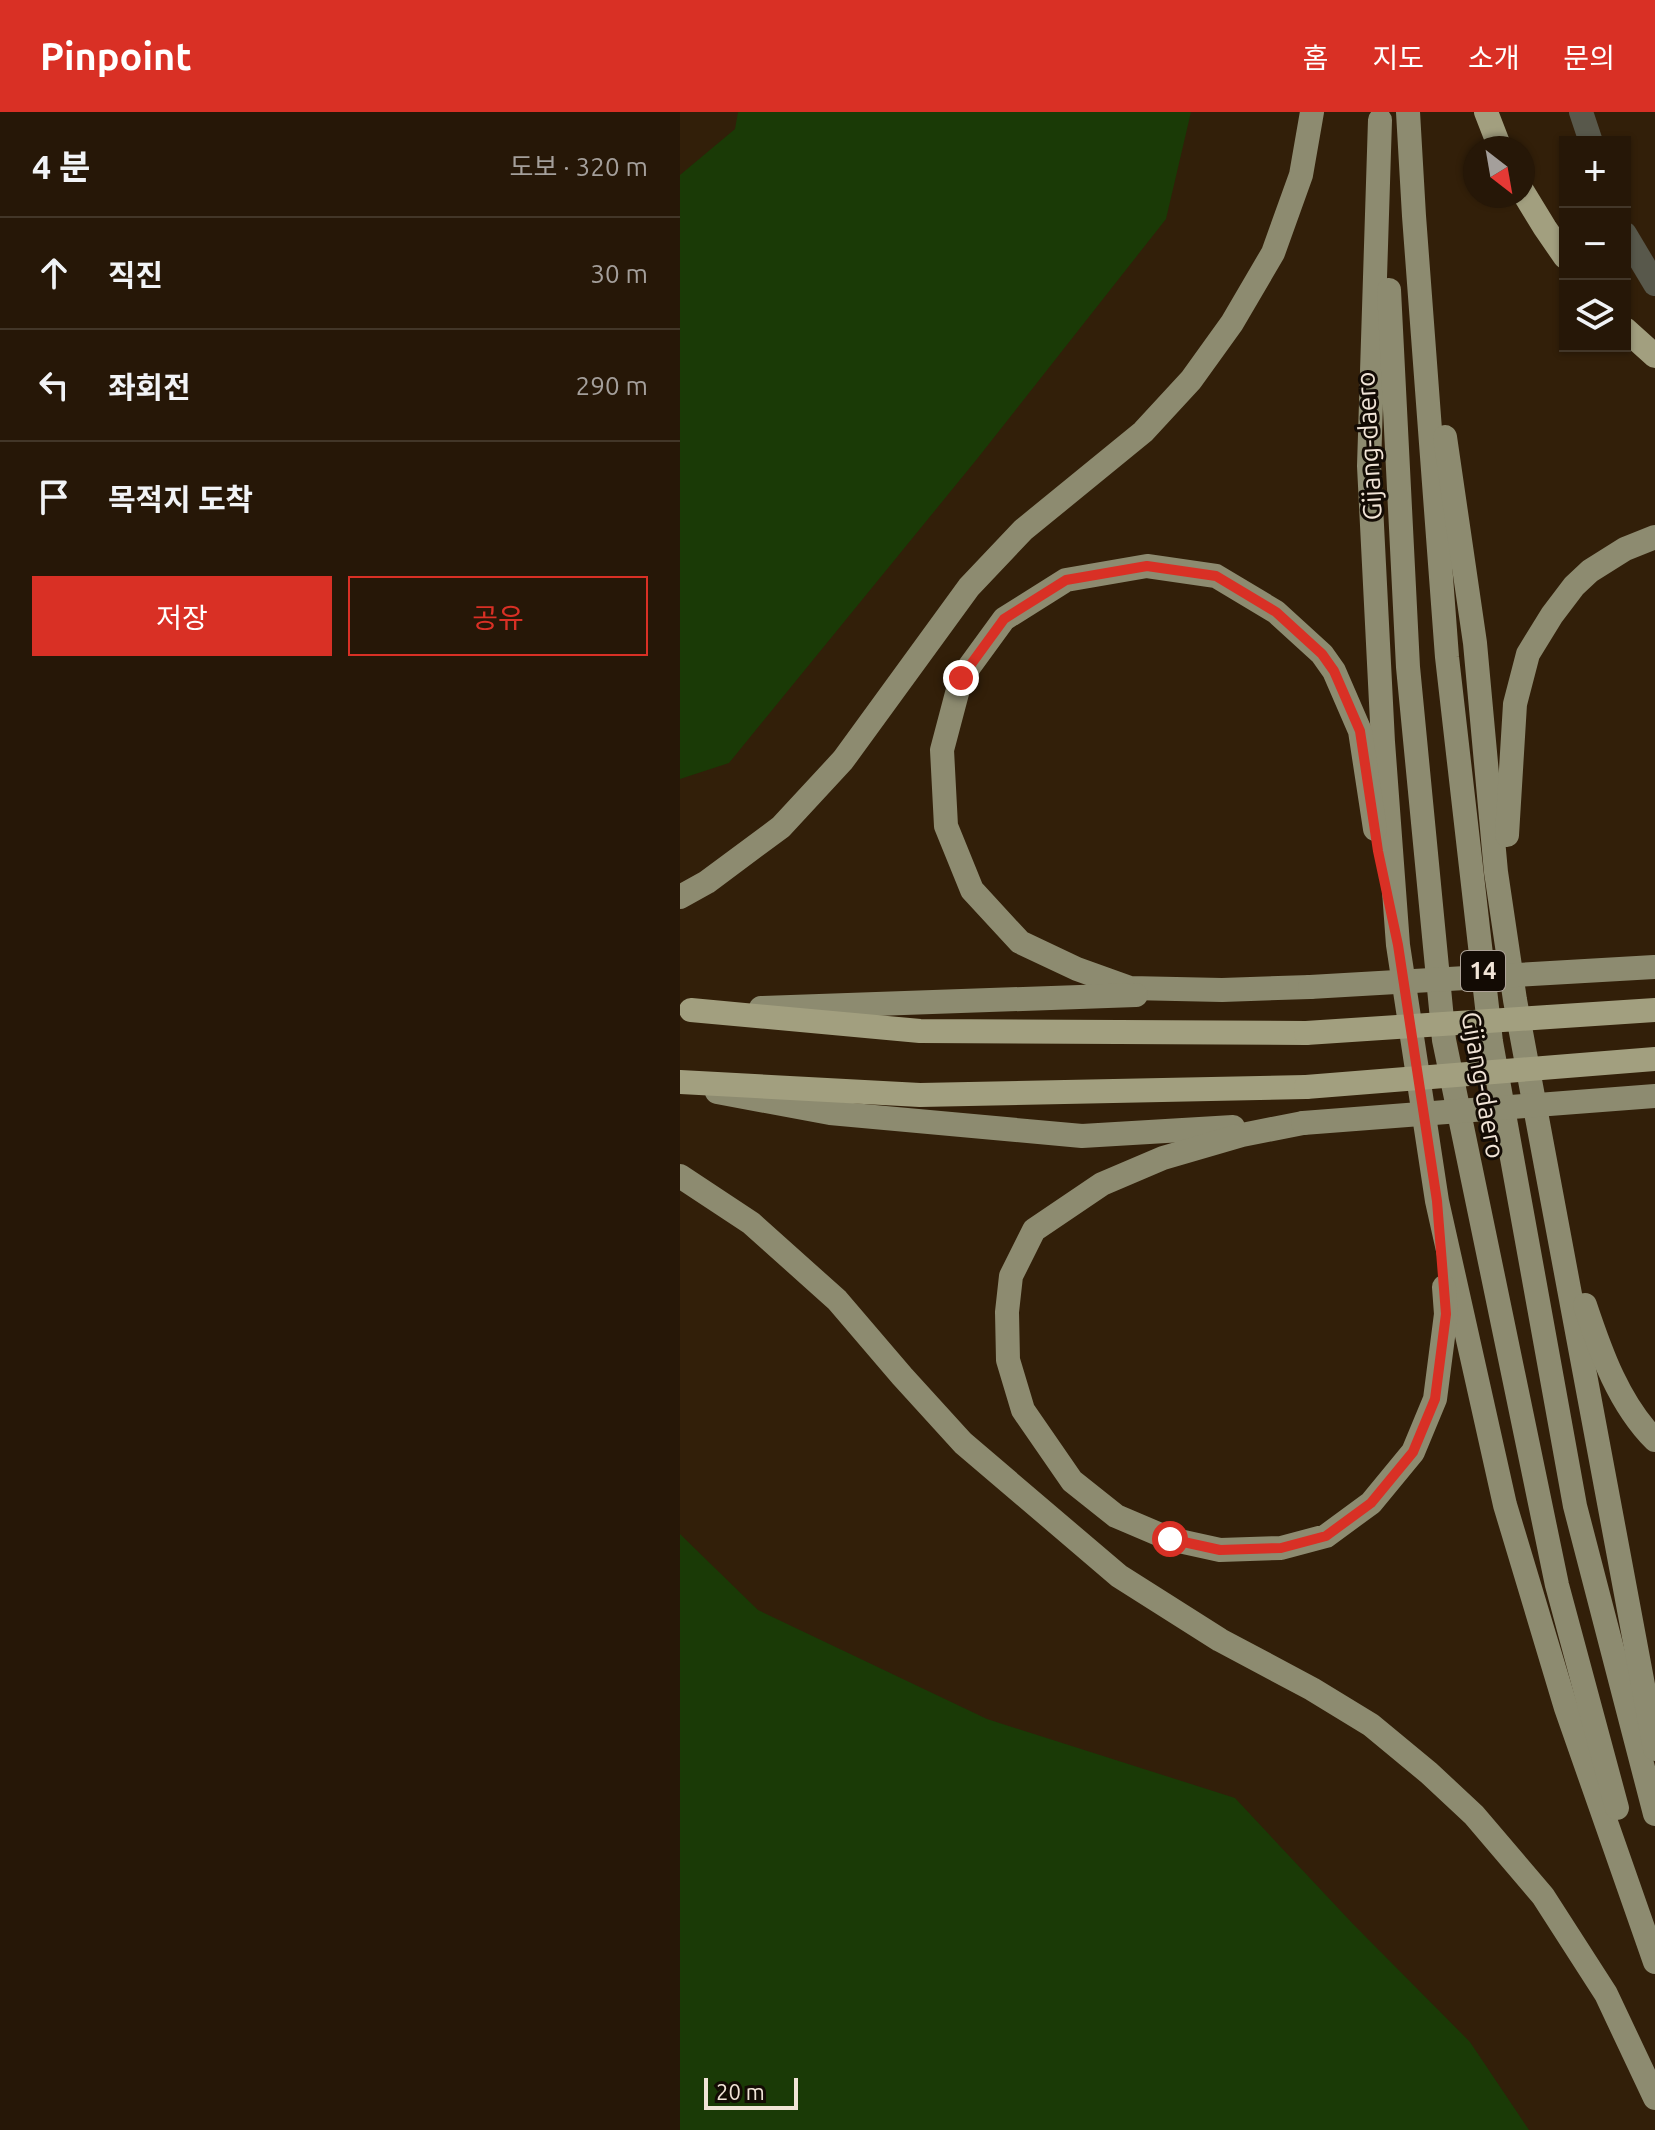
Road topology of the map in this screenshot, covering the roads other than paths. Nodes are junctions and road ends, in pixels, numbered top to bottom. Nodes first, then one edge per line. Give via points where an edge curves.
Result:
1 (1312, 112) edge
2 (1408, 112) edge
3 (1486, 112) edge
4 (1581, 112) edge
5 (1380, 116) edge
6 (1495, 136) edge
7 (1589, 136) edge
8 (1533, 208) edge
9 (1414, 216) junction
10 (1631, 244) edge
11 (1559, 248) edge
12 (1655, 284) edge
13 (1631, 334) edge
14 (1655, 356) edge
15 (1655, 537) edge
16 (680, 897) edge
17 (1506, 938) junction
18 (1398, 945) junction
19 (1655, 967) edge
20 (1310, 987) junction
21 (686, 1010) edge
22 (1655, 1010) edge
23 (1655, 1059) edge
24 (680, 1084) edge
25 (1655, 1096) edge
26 (1303, 1123) junction
27 (680, 1176) edge
28 (1437, 1201) junction
29 (1557, 1223) junction
30 (1655, 1440) edge
31 (1655, 1749) edge
32 (1655, 1814) edge
33 (1655, 1952) edge
34 (1655, 1962) edge
35 (1655, 2098) edge

1 - 16 main road via 1301,175 1273,253 1191,380 1143,432 1023,530 980,576 843,760 781,827
2 - 9 main road, Gijang-daero / 14
3 - 6 highway
4 - 7 lane
5 - 18 main road via 1369,466
5 - 33 main road, Gijang-daero via 1408,667 1444,1040 1557,1585
8 - 11 highway
9 - 17 main road via 1475,643
9 - 32 main road, Gijang-daero / 14 via 1447,657 1491,1042 1575,1506
10 - 12 lane
13 - 14 highway
15 - 17 main road via 1590,571 1552,615 1528,654 1515,704
17 - 29 main road
18 - 20 main road via 1360,731 1328,662 1276,612 1216,576 1147,566 1066,580 1004,619 961,678 942,750 946,826 972,890 1020,942 1130,988
18 - 28 main road
19 - 20 main road, bridge
20 - 21 main road
21 - 22 highway, bridge via 920,1031 1306,1033
23 - 24 highway, bridge via 1306,1087 920,1095
24 - 26 main road via 830,1113 1082,1136
25 - 26 main road, bridge
26 - 28 main road via 1176,1154 1102,1184 1034,1230 1011,1276 1008,1360 1023,1410 1072,1481 1116,1516 1170,1539 1220,1550 1281,1548 1326,1536 1371,1503 1413,1452 1435,1399 1446,1314
27 - 35 main road via 751,1223 837,1300 963,1443 1119,1576 1371,1725 1474,1815 1543,1896 1598,1981
28 - 34 main road via 1505,1505 1566,1708
29 - 30 main road via 1601,1353 1625,1401
29 - 31 main road

